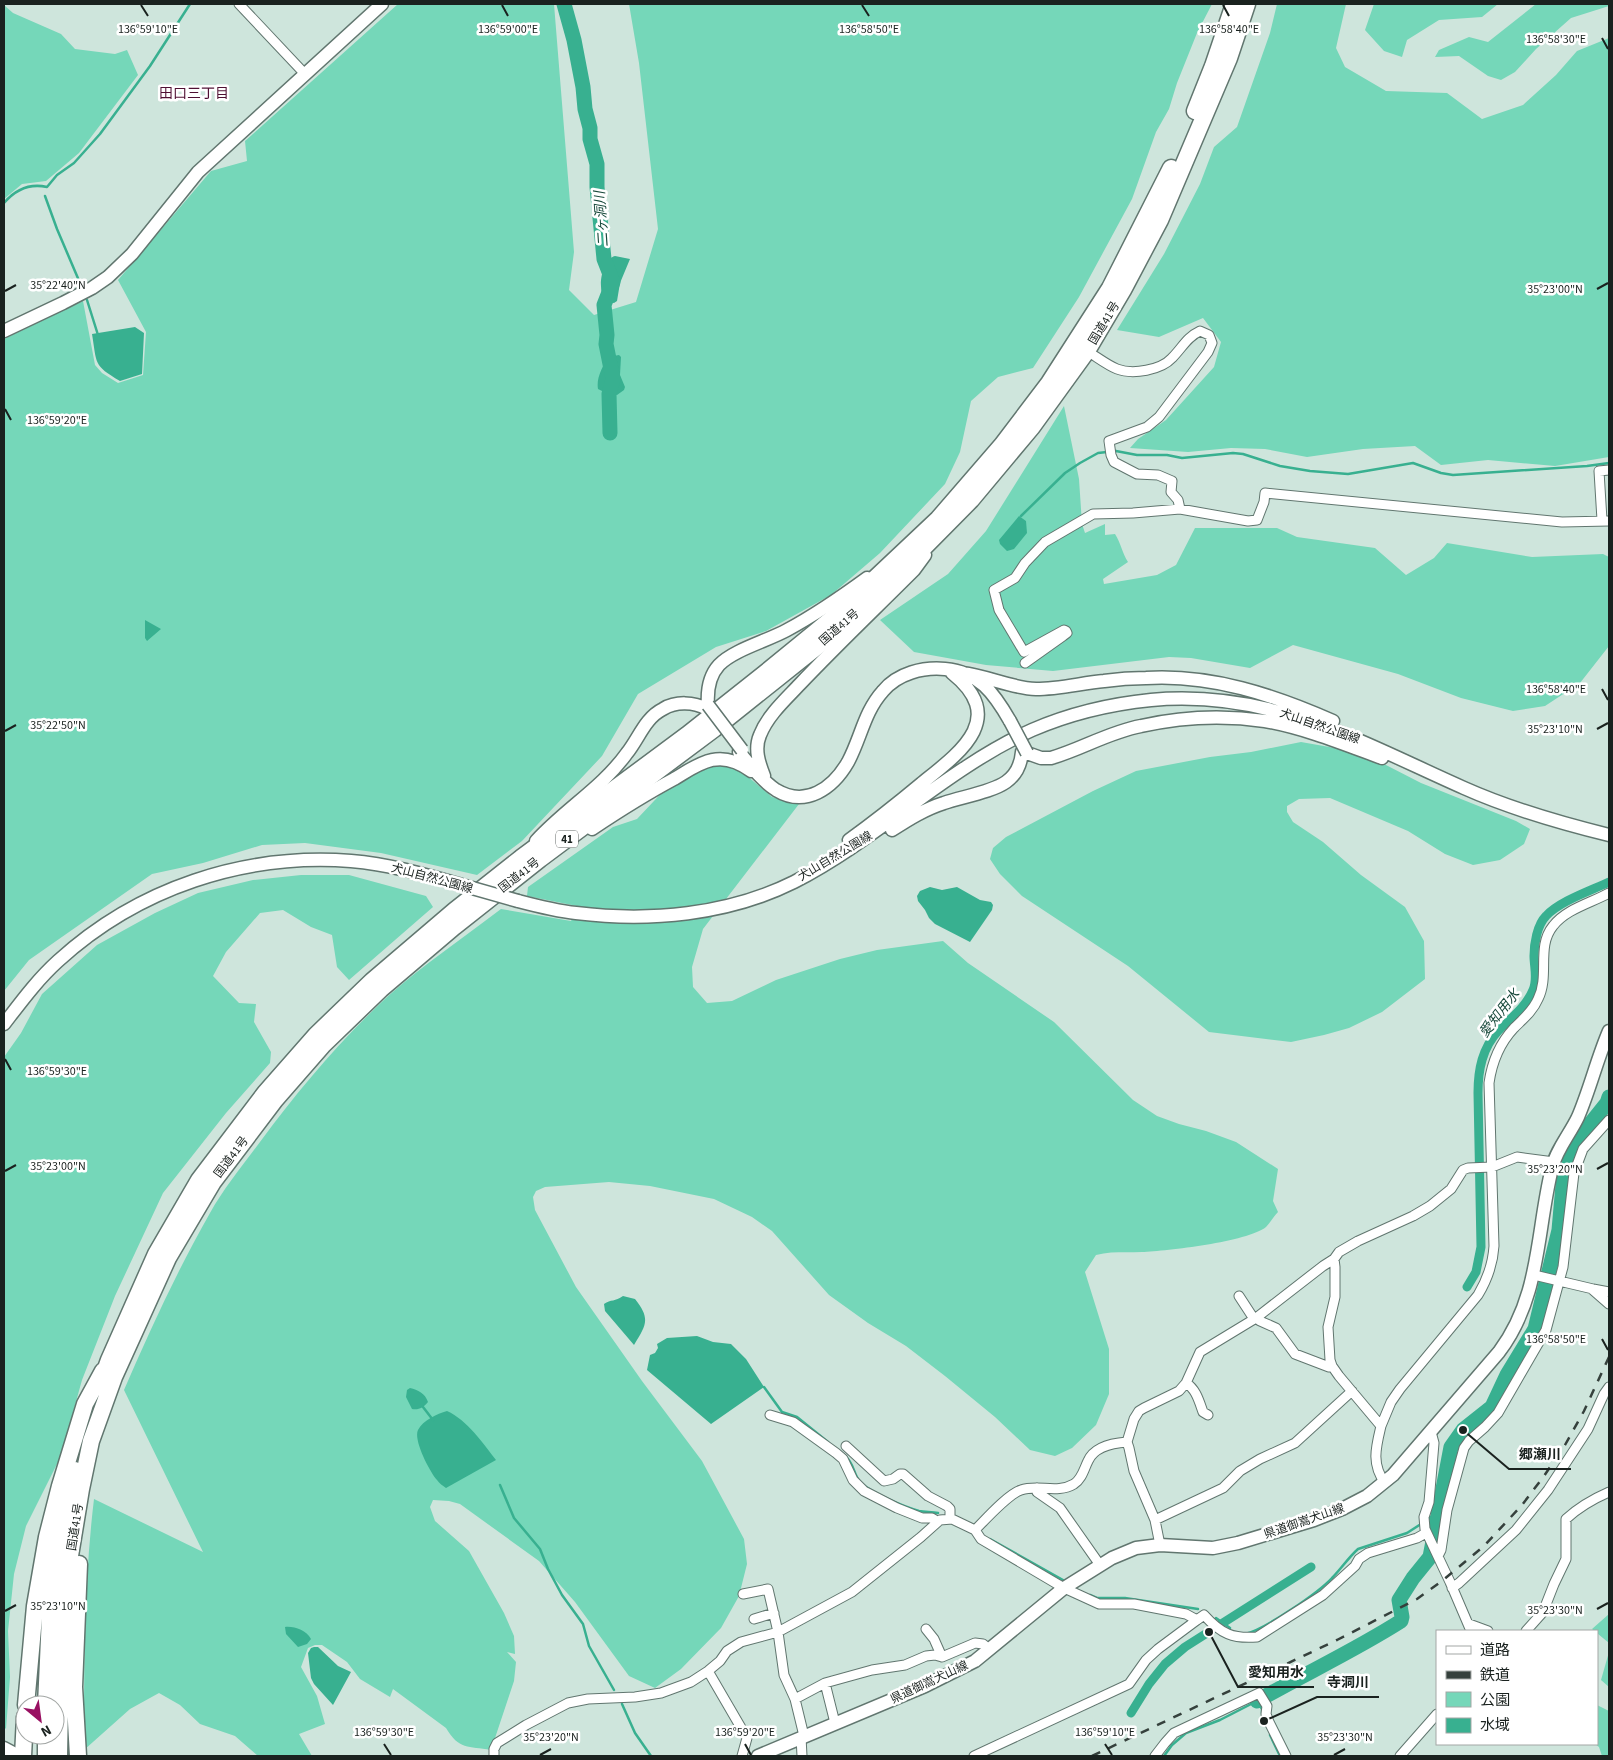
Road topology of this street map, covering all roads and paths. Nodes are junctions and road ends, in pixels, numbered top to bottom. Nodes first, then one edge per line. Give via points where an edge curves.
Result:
1 (239, 4) edge
2 (382, 4) edge
3 (1234, 4) edge
4 (1247, 4) edge
5 (304, 73) junction
6 (4, 331) edge
7 (1087, 351) junction
8 (1609, 470) edge
9 (1180, 509) junction
10 (1606, 521) edge
11 (941, 523) junction
12 (1025, 663) dead end
13 (947, 669) junction
14 (962, 673) junction
15 (708, 707) junction
16 (1025, 752) junction
17 (1416, 765) junction
18 (1437, 775) junction
19 (765, 781) junction
20 (1609, 835) edge
21 (521, 858) junction
22 (540, 859) junction
23 (793, 882) junction
24 (1609, 893) edge
25 (4, 1024) edge
26 (1609, 1032) edge
27 (1609, 1120) edge
28 (1554, 1162) junction
29 (1492, 1167) junction
30 (1334, 1259) junction
31 (1537, 1276) junction
32 (1560, 1282) junction
33 (1593, 1289) junction
34 (1609, 1292) edge
35 (1239, 1296) dead end
36 (1609, 1304) edge
37 (1255, 1319) junction
38 (109, 1360) junction
39 (1332, 1366) junction
40 (1186, 1383) junction
41 (1609, 1387) edge
42 (1352, 1391) junction
43 (770, 1415) dead end
44 (1208, 1415) dead end
45 (1381, 1426) junction
46 (1431, 1432) junction
47 (1127, 1442) junction
48 (846, 1446) dead end
49 (1385, 1482) junction
50 (1037, 1488) junction
51 (81, 1489) junction
52 (1609, 1492) edge
53 (950, 1519) junction
54 (1155, 1520) junction
55 (937, 1521) junction
56 (975, 1530) junction
57 (1425, 1531) junction
58 (1160, 1545) junction
59 (1438, 1554) junction
60 (1100, 1565) junction
61 (1064, 1588) junction
62 (1452, 1588) junction
63 (743, 1594) dead end
64 (774, 1613) junction
65 (754, 1619) dead end
66 (1197, 1620) junction
67 (1470, 1628) edge
68 (926, 1629) dead end
69 (1527, 1630) edge
70 (778, 1632) junction
71 (989, 1649) junction
72 (942, 1657) junction
73 (708, 1671) junction
74 (825, 1683) junction
75 (27, 1695) edge
76 (46, 1695) edge
77 (795, 1699) junction
78 (1436, 1715) edge
79 (835, 1723) junction
80 (802, 1736) junction
81 (4, 1748) edge
82 (21, 1756) edge
83 (59, 1756) edge
84 (78, 1756) edge
85 (494, 1756) edge
86 (742, 1756) edge
87 (758, 1756) edge
88 (802, 1756) edge
89 (974, 1756) edge
90 (1155, 1756) edge
91 (1286, 1756) edge
92 (1400, 1756) edge

1 - 5 street
2 - 5 main road
3 - 11 highway, 国道41号 / 41 via 1172,167 1110,288 1049,383
4 - 7 highway, 国道41号 / 41 via 1229,58 1160,220
5 - 6 main road via 198,172 132,254 108,277 64,304
7 - 9 street via 1118,370 1132,371 1166,363 1192,335 1200,331 1209,335 1212,343 1208,352 1158,416 1147,427 1109,441 1114,462 1136,474 1158,475 1172,481 1171,492
7 - 11 highway, 国道41号 / 41 via 1032,427 971,500
8 - 10 street via 1599,471
9 - 10 street via 1256,520 1265,493 1562,522
9 - 12 street via 1093,514 1046,542 1015,578 994,590 999,610 1024,652 1064,630 1067,633
11 - 15 main road via 890,556 828,605 786,631 728,657 711,677
11 - 19 main road via 914,570 814,669 765,725 757,750
11 - 21 highway, 国道41号 / 41 via 764,674
11 - 22 highway, 国道41号 / 41 via 884,588 823,642 714,729
13 - 14 main road
13 - 19 main road via 918,670 895,680 883,690 868,710 848,761 826,789 811,796 793,797
13 - 23 main road via 969,688 977,705 970,740 910,793
14 - 16 main road, bridge via 983,683 993,693
14 - 18 main road via 1038,689 1148,677 1228,684 1309,710 1407,754
15 - 19 main road, bridge
15 - 21 main road via 675,704 653,716 614,770 552,823
16 - 17 main road via 1051,758 1140,726 1204,717 1275,724 1386,760
16 - 23 main road via 1018,768 1006,782 925,810 848,858
17 - 18 main road, 犬山自然公園線
17 - 23 main road, 犬山自然公園線 via 1336,730 1282,712 1231,702 1192,700 1153,700 1118,705 1085,712 1039,728 990,753 955,774 840,856
18 - 20 main road, 犬山自然公園線 via 1508,806
19 - 22 main road via 729,760 700,764
21 - 38 highway, 国道41号 / 41 via 372,981 316,1035 265,1093 194,1188 156,1254
22 - 51 highway, 国道41号 / 41 via 454,927 323,1045 275,1100 212,1182 168,1258 114,1377 91,1441
23 - 25 main road, 犬山自然公園線, bridge via 741,902 693,913 636,917 574,913 518,902 388,866 352,861 289,860 254,865 216,873 154,896 95,930 58,961
24 - 29 street via 1564,916 1546,936 1543,988 1532,1009 1504,1041 1491,1070
26 - 28 main road, 県道御嵩犬山線 via 1577,1118
27 - 32 street via 1583,1149 1574,1173
28 - 29 street via 1517,1157
28 - 31 main road, 県道御嵩犬山線
29 - 30 street via 1463,1170 1451,1189 1430,1206 1338,1252
29 - 45 street via 1494,1255 1488,1277 1478,1295 1391,1402
30 - 37 street
30 - 39 street via 1335,1297 1328,1327
31 - 32 street
31 - 46 main road, 県道御嵩犬山線 via 1510,1337
32 - 33 street
32 - 59 street via 1546,1330 1504,1404 1493,1420 1464,1448
33 - 34 street
33 - 36 street
35 - 37 street
37 - 39 street via 1276,1328 1296,1354
37 - 40 street via 1200,1352
38 - 75 highway via 85,1404 47,1537 35,1606
38 - 76 highway, 国道41号 / 41 via 86,1425 60,1538 50,1616
39 - 42 street
40 - 44 street via 1196,1393 1203,1412
40 - 47 street via 1170,1397 1139,1411
41 - 62 street via 1588,1429 1548,1490 1516,1530
42 - 45 street
42 - 54 street via 1295,1443 1240,1471 1223,1488
43 - 55 street via 793,1422 836,1453 843,1459 853,1480 864,1490 897,1508
45 - 49 street via 1375,1453 1376,1464
46 - 49 main road, 県道御嵩犬山線
46 - 57 street via 1434,1443
47 - 50 street via 1096,1451 1075,1483 1064,1488
47 - 54 street via 1134,1471
48 - 53 street via 884,1481 903,1474 928,1496 947,1506
49 - 58 main road, 県道御嵩犬山線 via 1342,1509 1238,1543 1213,1548
50 - 56 street via 1019,1490
50 - 60 street via 1042,1497 1060,1508
51 - 83 highway, 国道41号 / 41 via 63,1611
51 - 84 highway via 74,1687
52 - 69 street via 1592,1499 1566,1519 1566,1559 1543,1612
53 - 55 street
53 - 56 street
54 - 58 street
55 - 70 street via 852,1592
56 - 61 street via 981,1539
57 - 59 street
57 - 66 street via 1417,1538 1368,1553 1323,1595 1257,1637 1236,1638 1204,1615
58 - 60 main road, 県道御嵩犬山線 via 1136,1548
59 - 62 street
60 - 61 main road, 県道御嵩犬山線
61 - 66 street via 1099,1604 1134,1604 1186,1614
61 - 71 main road, 県道御嵩犬山線
62 - 67 street
63 - 64 street via 768,1589
64 - 65 street
64 - 70 street
66 - 89 street via 1152,1654 1129,1684
68 - 72 street
70 - 73 street via 741,1642
70 - 77 street via 784,1675
71 - 72 street via 975,1643
71 - 79 main road, 県道御嵩犬山線 via 952,1674
72 - 74 street via 926,1656 905,1665
73 - 85 street via 691,1682 661,1693 568,1703 497,1743
73 - 86 street via 747,1738
74 - 77 street
74 - 79 street
77 - 80 street
78 - 92 street
79 - 80 main road, 県道御嵩犬山線
80 - 87 main road, 県道御嵩犬山線
80 - 88 street
81 - 82 main road
90 - 91 street via 1174,1733 1259,1693

